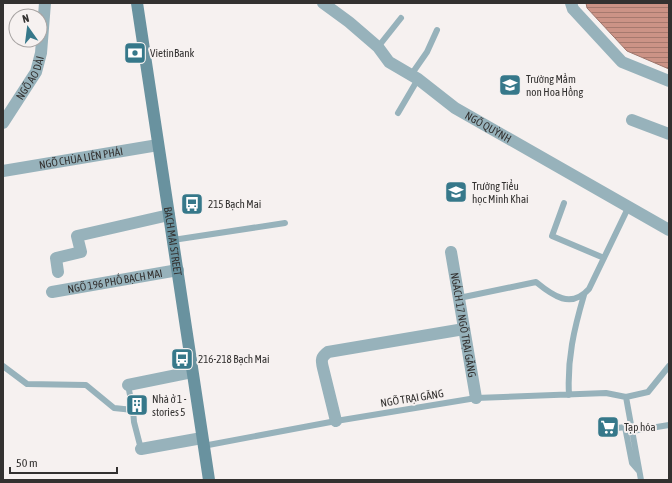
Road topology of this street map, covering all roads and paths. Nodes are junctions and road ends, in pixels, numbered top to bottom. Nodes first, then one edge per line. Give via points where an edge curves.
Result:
1 (45, 3) edge
2 (137, 3) edge
3 (323, 3) edge
4 (571, 3) edge
5 (401, 18) dead end
6 (437, 30) dead end
7 (378, 47) junction
8 (414, 77) junction
9 (669, 81) edge
10 (398, 113) dead end
11 (632, 120) dead end
12 (3, 122) edge
13 (669, 134) edge
14 (158, 145) junction
15 (3, 171) edge
16 (564, 203) dead end
17 (629, 206) junction
18 (169, 215) junction
19 (285, 223) dead end
20 (669, 230) edge
21 (173, 240) junction
22 (451, 252) dead end
23 (604, 258) junction
24 (178, 270) junction
25 (58, 272) dead end
26 (52, 292) dead end
27 (584, 295) junction
28 (459, 298) junction
29 (464, 329) junction
30 (3, 366) edge
31 (669, 366) edge
32 (192, 372) junction
33 (128, 385) joint
34 (569, 395) junction
35 (626, 397) junction
36 (476, 398) junction
37 (133, 410) junction
38 (336, 421) junction
39 (669, 425) edge
40 (610, 429) dead end
41 (632, 431) junction
42 (203, 442) junction
43 (141, 449) joint
44 (639, 471) junction
45 (209, 480) edge
46 (641, 480) edge

1 - 12 street, NGÕ AO DÀI via 41,53 36,72
2 - 14 main road, BACH MAI STREET
3 - 7 street, NGÕ QUỲNH
4 - 9 street via 578,15 622,62
5 - 7 lane
6 - 8 lane
7 - 8 street, NGÕ QUỲNH via 389,62
8 - 10 lane
8 - 17 street, NGÕ QUỲNH via 456,108
11 - 13 street
14 - 15 street, NGÕ CHÙA LIÊN PHÁI
14 - 18 main road, BACH MAI STREET
16 - 23 lane via 552,236
17 - 20 street, NGÕ QUỲNH
17 - 23 lane
18 - 21 main road, BACH MAI STREET
18 - 25 street, NGÕ 196 PHỐ BẠCH MAI via 77,236 81,252 56,258
19 - 21 lane
21 - 24 main road, BACH MAI STREET
22 - 28 street, NGÁCH 17 NGÕ TRẠI GĂNG
23 - 27 lane
24 - 26 street, NGÕ 196 PHỐ BẠCH MAI
24 - 32 main road, BACH MAI STREET
27 - 28 lane via 563,299 553,296 536,282
27 - 34 lane via 570,346 567,371
28 - 29 street, NGÁCH 17 NGÕ TRẠI GĂNG
29 - 36 street, NGÁCH 17 NGÕ TRẠI GĂNG
29 - 38 street via 328,352 321,360
30 - 37 lane via 27,384 86,385 114,408
31 - 35 lane, NGÕ TRẠI GĂNG via 648,392
32 - 33 street
32 - 42 main road, BACH MAI STREET
33 - 37 lane
34 - 35 lane, NGÕ TRẠI GĂNG via 606,392
34 - 36 lane, NGÕ TRẠI GĂNG
35 - 41 lane
36 - 38 lane, NGÕ TRẠI GĂNG
37 - 43 lane
38 - 42 lane, NGÕ TRẠI GĂNG
39 - 41 lane
40 - 44 lane via 625,427 632,463
41 - 44 lane
42 - 43 street
42 - 45 main road, BACH MAI STREET
44 - 46 lane

